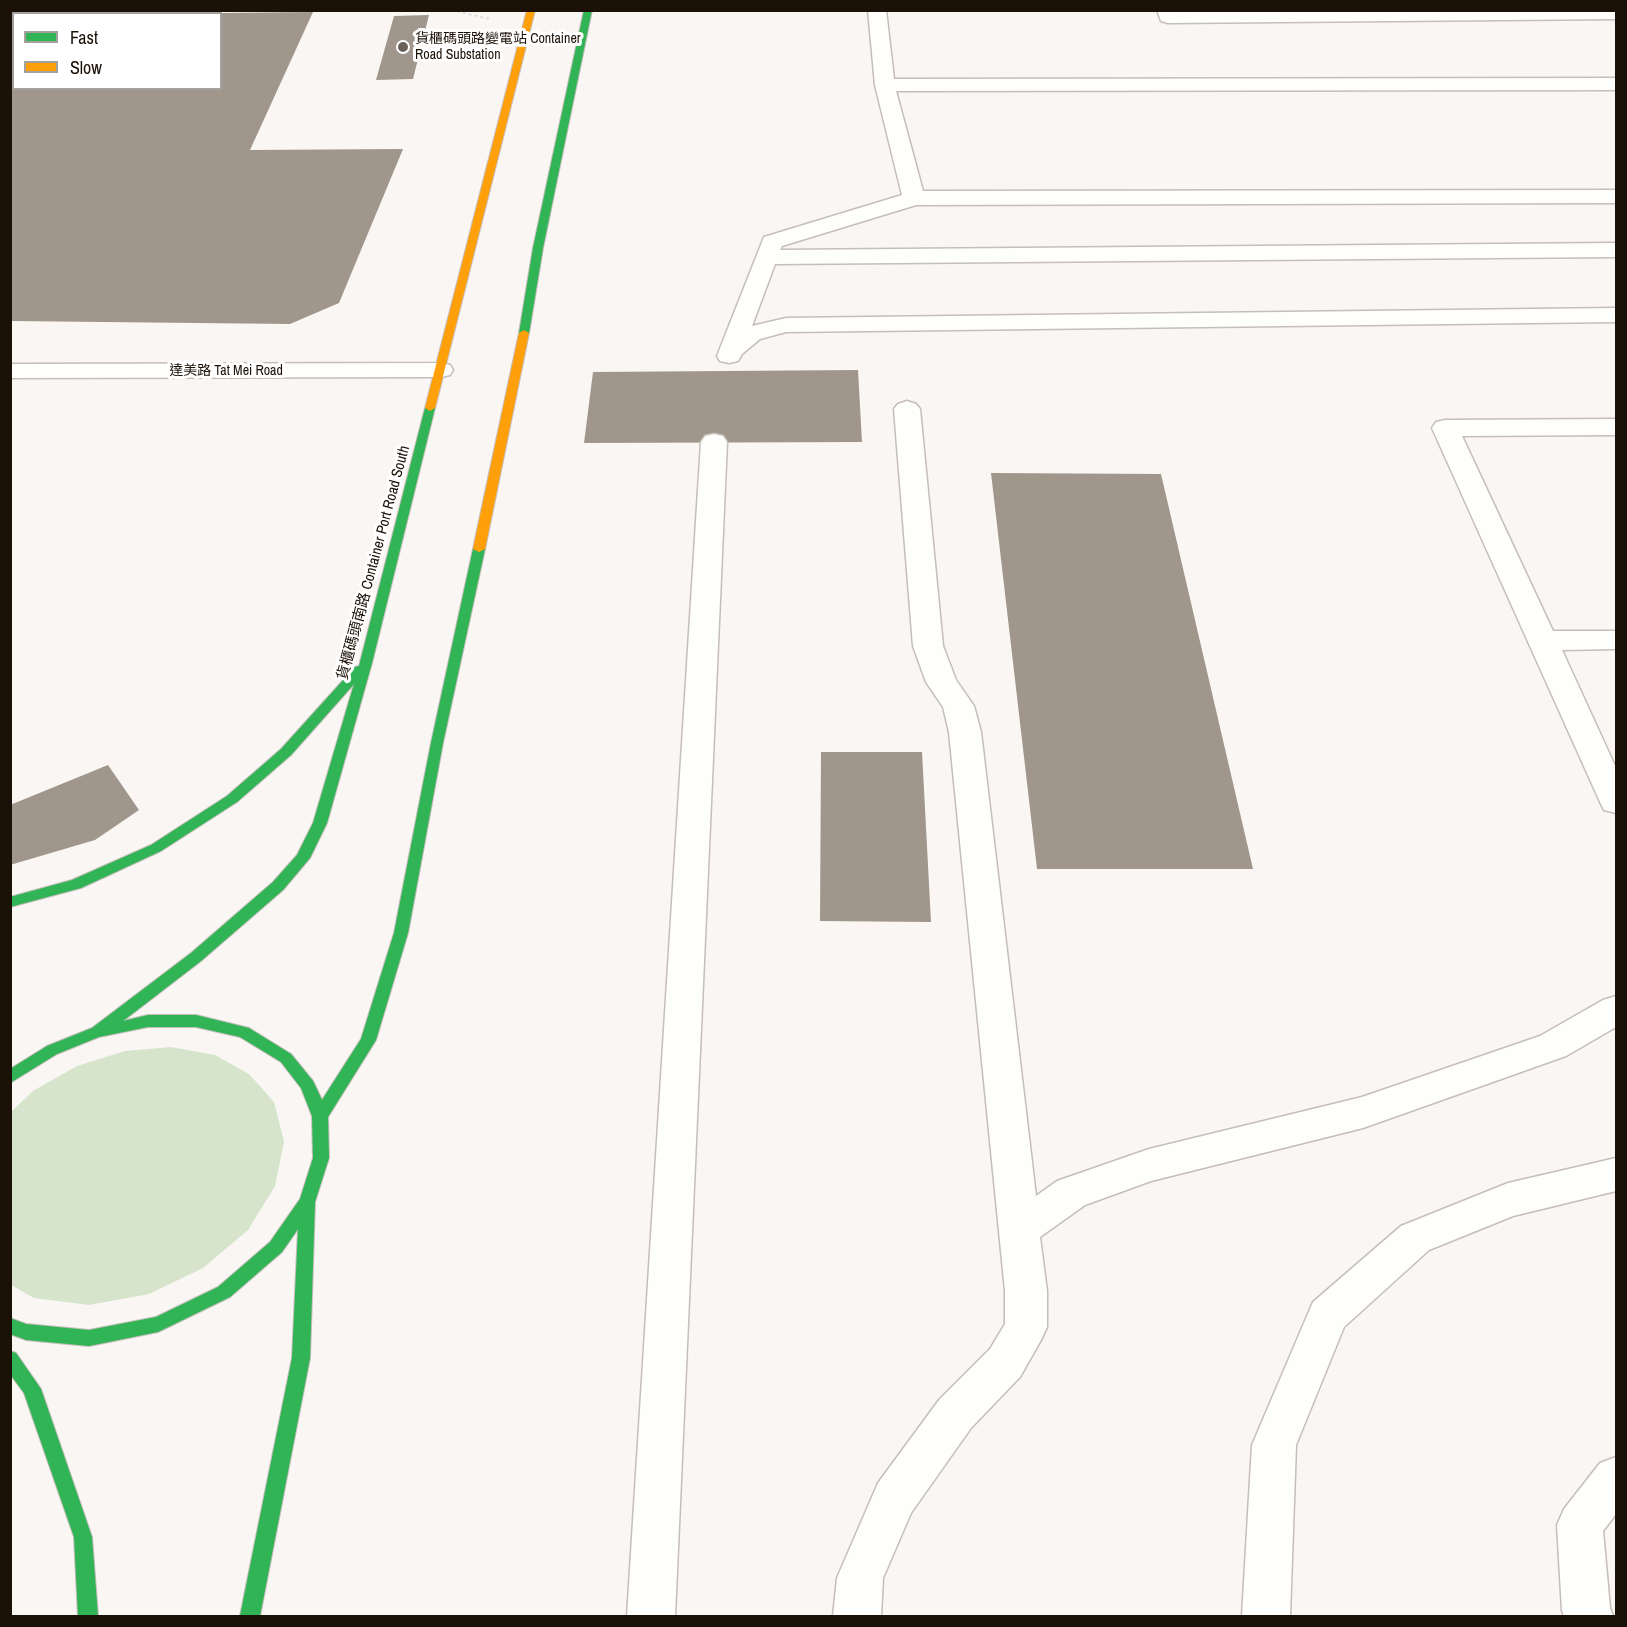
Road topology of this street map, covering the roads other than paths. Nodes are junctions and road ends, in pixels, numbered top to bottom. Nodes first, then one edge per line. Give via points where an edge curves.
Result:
1 (531, 10) edge
2 (588, 10) edge
3 (877, 10) edge
4 (1166, 10) edge
5 (1617, 14) edge
6 (1617, 84) edge
7 (885, 85) junction
8 (1617, 197) edge
9 (914, 198) junction
10 (1617, 250) edge
11 (766, 257) junction
12 (1617, 315) edge
13 (441, 370) junction
14 (10, 371) edge
15 (907, 409) dead end
16 (1617, 427) edge
17 (714, 442) dead end
18 (1617, 640) edge
19 (1543, 641) junction
20 (366, 663) junction
21 (1617, 802) edge
22 (10, 902) edge
23 (1617, 1010) edge
24 (97, 1032) junction
25 (52, 1050) junction
26 (21, 1052) dead end
27 (10, 1077) edge
28 (320, 1116) junction
29 (1617, 1175) edge
30 (307, 1202) junction
31 (1018, 1230) junction
32 (10, 1326) edge
33 (10, 1359) edge
34 (1617, 1478) edge
35 (88, 1617) edge
36 (250, 1617) edge
37 (651, 1617) edge
38 (857, 1617) edge
39 (1266, 1617) edge
40 (1588, 1617) edge

1 - 13 street, 貨櫃碼頭南路 Container Port Road South
2 - 28 street via 401,933 368,1040
3 - 7 street
4 - 5 street via 1168,17
6 - 7 street
7 - 9 street
8 - 9 street
9 - 11 street via 772,242
10 - 11 street
11 - 12 street via 727,361 751,334 786,325
13 - 14 street, 達美路 Tat Mei Road
13 - 20 street, 貨櫃碼頭南路 Container Port Road South
15 - 31 street via 928,646 941,682 958,706 965,732
16 - 19 street via 1445,428
17 - 37 street
18 - 19 street
19 - 21 street
20 - 22 street via 286,752 232,799 156,848 76,884
20 - 24 street, 貨櫃碼頭南路 Container Port Road South via 320,823 303,858 278,886 196,957
23 - 31 street via 1553,1046 1363,1112 1149,1165 1071,1193
24 - 25 street
24 - 28 street via 148,1021 196,1021 244,1032 286,1058 308,1085
25 - 26 street
25 - 27 street
28 - 30 street via 321,1158
29 - 39 street via 1508,1200 1415,1238 1328,1315 1274,1445
30 - 32 street via 276,1246 224,1292 158,1324 89,1338 26,1332
30 - 36 street via 301,1358
31 - 38 street via 1026,1327 1005,1363 956,1414 894,1498 860,1578
33 - 35 street via 32,1389 83,1537
34 - 40 street via 1580,1525

